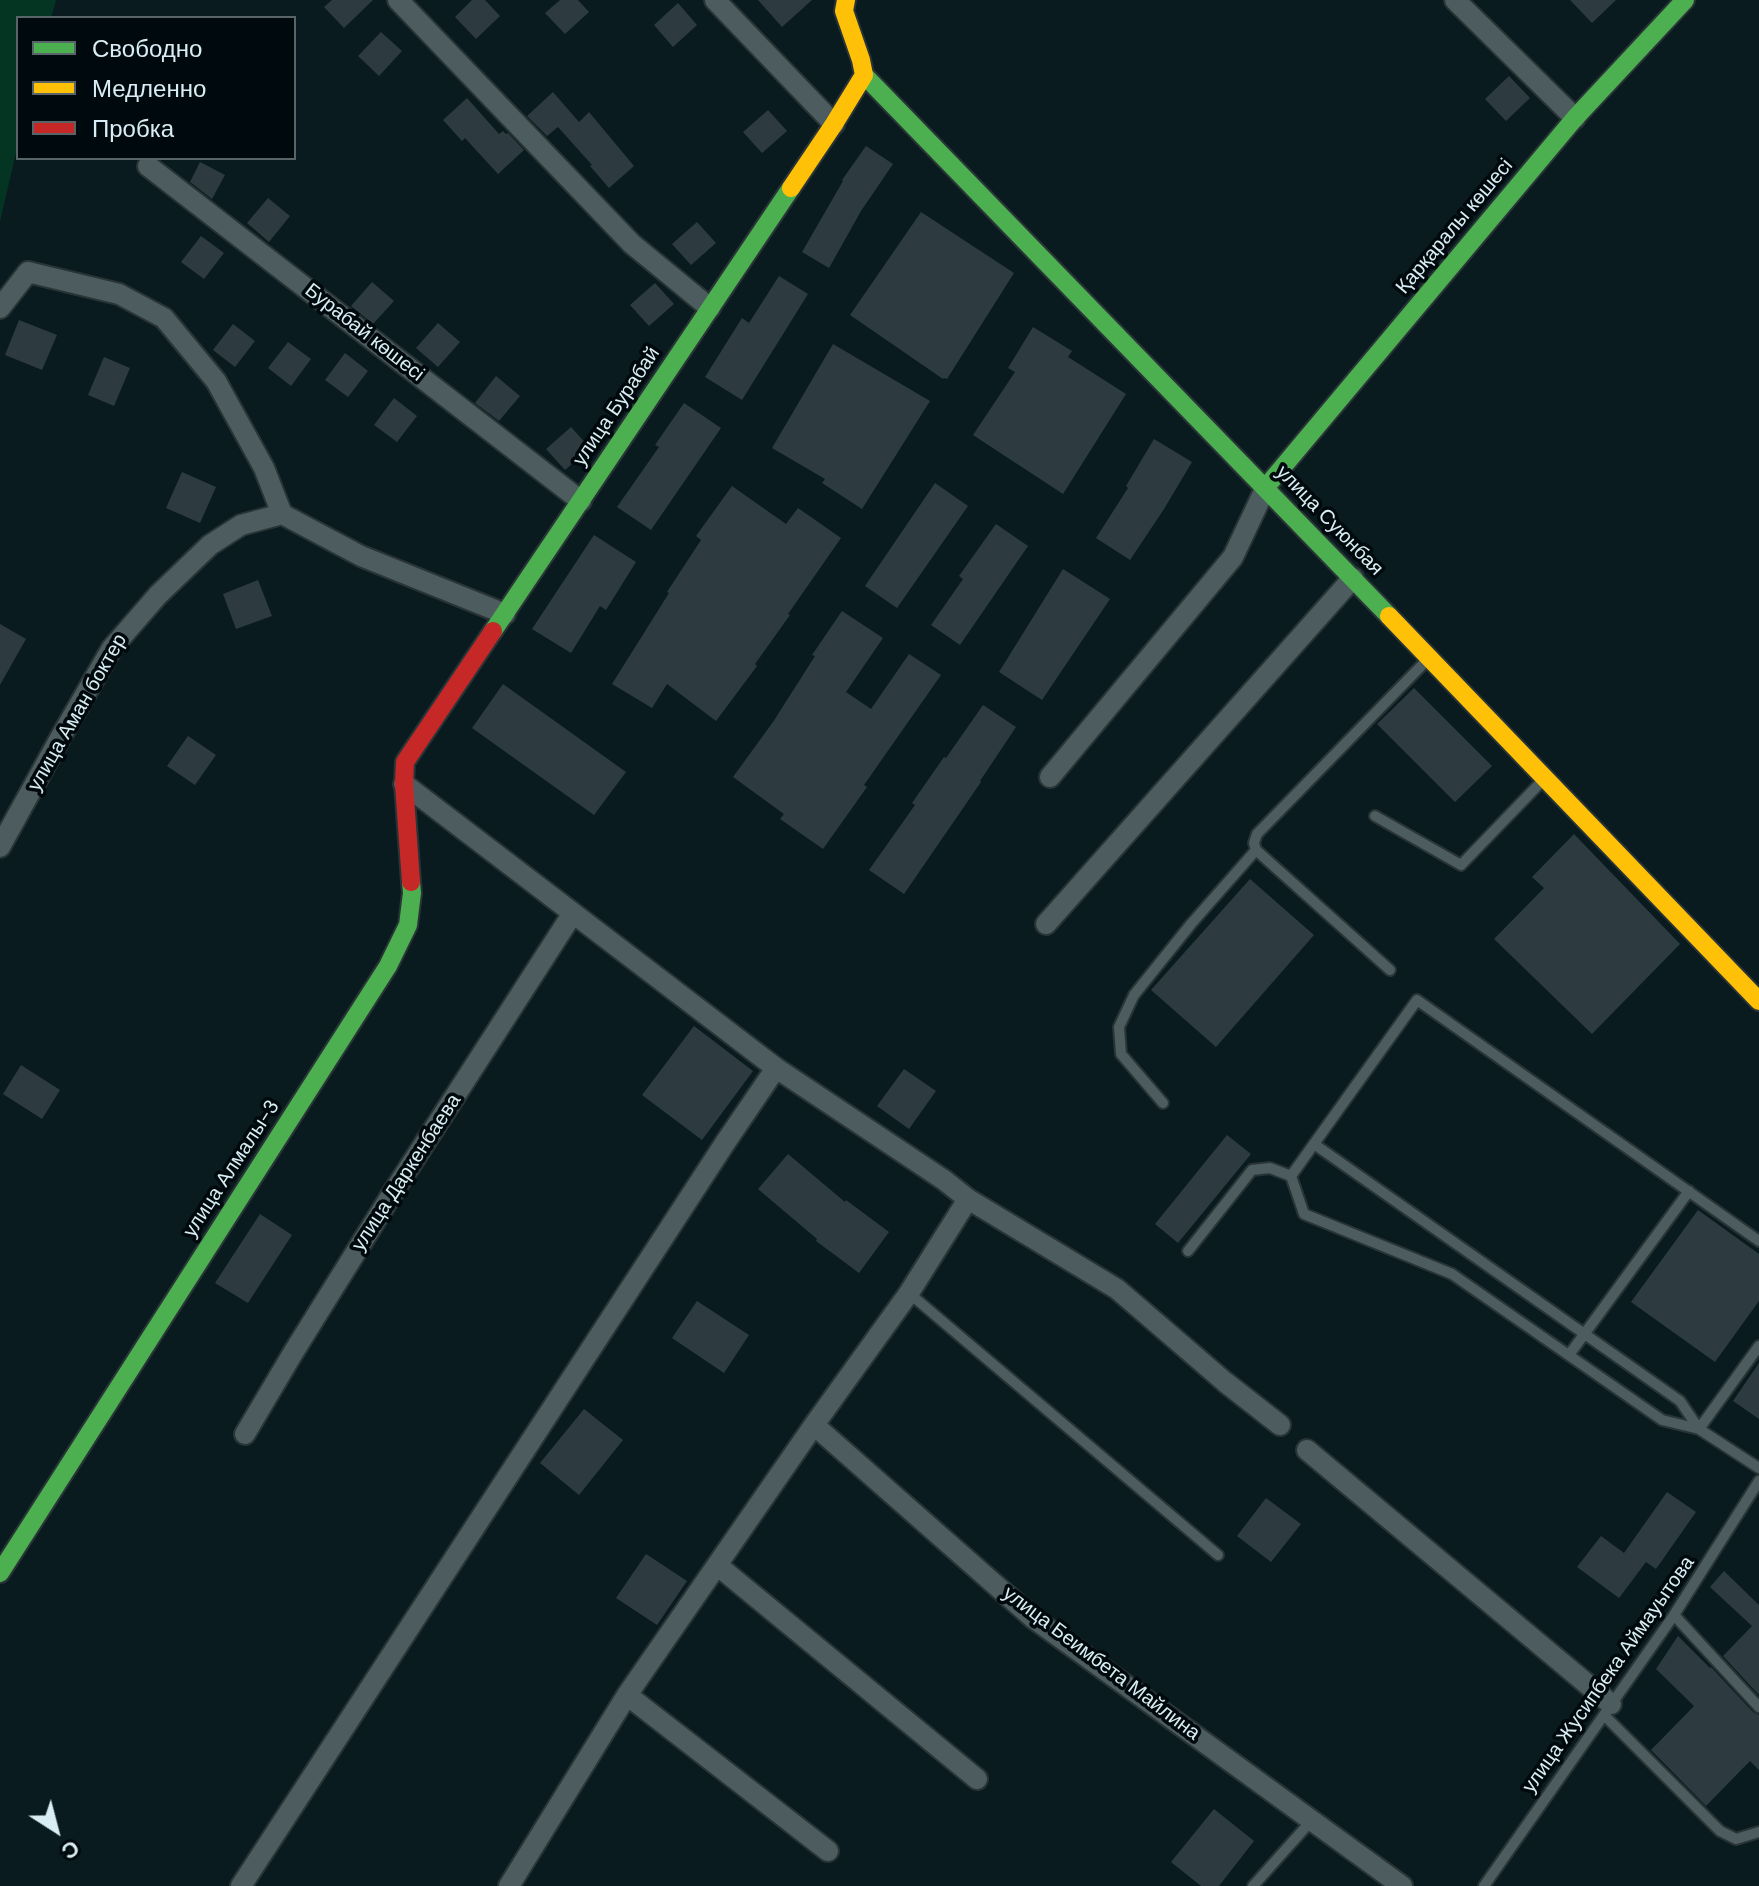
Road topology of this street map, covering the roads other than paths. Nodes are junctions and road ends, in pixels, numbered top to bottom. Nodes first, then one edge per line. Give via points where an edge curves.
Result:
1 (398, 0) edge
2 (715, 0) edge
3 (846, 0) edge
4 (1455, 0) edge
5 (1685, 0) edge
6 (864, 75) junction
7 (1575, 118) junction
8 (834, 124) junction
9 (148, 166) dead end
10 (0, 308) edge
11 (710, 308) junction
12 (1266, 487) junction
13 (581, 501) junction
14 (282, 514) junction
15 (1353, 578) junction
16 (505, 614) junction
17 (1430, 657) junction
18 (405, 762) joint
19 (1050, 777) dead end
20 (1545, 778) junction
21 (404, 784) junction
22 (1375, 816) dead end
23 (3, 835) edge
24 (1256, 850) junction
25 (573, 913) junction
26 (1046, 924) dead end
27 (1390, 970) dead end
28 (1759, 1001) edge
29 (776, 1068) junction
30 (1163, 1103) dead end
31 (1314, 1144) junction
32 (1291, 1176) junction
33 (1689, 1191) junction
34 (968, 1199) junction
35 (1759, 1241) edge
36 (1188, 1251) dead end
37 (909, 1293) junction
38 (1585, 1335) junction
39 (1759, 1346) edge
40 (1569, 1355) junction
41 (814, 1425) junction
42 (1280, 1425) dead end
43 (1699, 1429) junction
44 (245, 1434) dead end
45 (1307, 1450) dead end
46 (1759, 1468) edge
47 (1759, 1481) edge
48 (1218, 1555) dead end
49 (717, 1565) junction
50 (0, 1573) edge
51 (1674, 1615) junction
52 (627, 1695) junction
53 (1759, 1707) edge
54 (1608, 1710) junction
55 (977, 1779) dead end
56 (1312, 1820) junction
57 (1759, 1832) edge
58 (828, 1851) dead end
59 (241, 1886) edge
60 (509, 1886) edge
61 (1253, 1886) edge
62 (1402, 1886) edge
63 (1484, 1886) edge

1 - 11 street via 632,244
2 - 8 street
3 - 6 street via 844,11
4 - 7 street
5 - 7 street, Қарқаралы көшесі
6 - 8 street, улица Бурабай
6 - 12 street, улица Суюнбая
7 - 12 street, Қарқаралы көшесі
8 - 11 street, улица Бурабай
9 - 13 street, Бурабай көшесі
10 - 14 street via 28,272 119,294 164,318 216,381 264,468
11 - 13 street, улица Бурабай
12 - 15 street, улица Суюнбая
12 - 19 street via 1233,557
13 - 16 street, улица Бурабай
14 - 16 street via 361,556
14 - 23 street, улица Аман боктер via 241,525 210,545 136,618 112,648
15 - 17 street, улица Суюнбая
15 - 26 street
16 - 18 street, улица Бурабай
17 - 20 street, улица Суюнбая
17 - 24 lane via 1257,834
18 - 21 street, улица Алмалы-3
20 - 22 lane via 1461,865
20 - 28 street, улица Суюнбая
21 - 25 street
21 - 50 street, улица Алмалы-3 via 412,893 408,925 388,966
24 - 27 lane
24 - 30 lane via 1134,995 1119,1027 1121,1054
25 - 29 street
25 - 44 street, улица Даркенбаева
29 - 34 street
29 - 59 street
31 - 32 lane
31 - 33 lane via 1417,1000
31 - 38 lane
32 - 36 lane via 1270,1168 1252,1170
32 - 40 lane via 1304,1214 1452,1274
33 - 35 lane
33 - 38 lane
34 - 37 street
34 - 42 street via 1117,1289
37 - 41 street
37 - 48 lane
38 - 40 lane
38 - 43 lane via 1680,1401
39 - 43 lane
40 - 43 lane via 1662,1420
41 - 49 street
41 - 56 street, улица Беимбета Майлина via 1033,1618
43 - 46 lane
45 - 54 street
47 - 51 lane, улица Жусипбека Аймауытова
49 - 52 street
49 - 55 street
51 - 53 lane
51 - 54 lane, улица Жусипбека Аймауытова
52 - 58 street
52 - 60 street
54 - 57 lane via 1720,1831 1736,1839
54 - 63 lane, улица Жусипбека Аймауытова
56 - 61 lane
56 - 62 street, улица Беимбета Майлина

